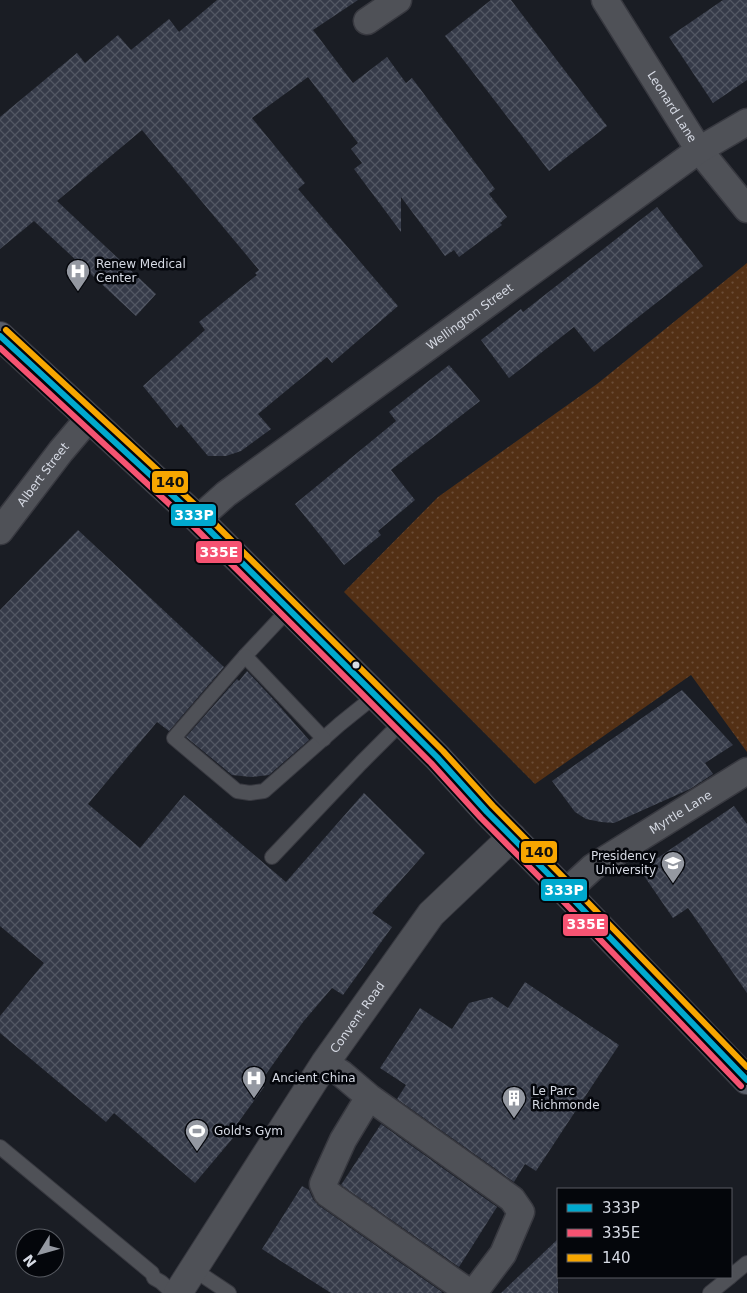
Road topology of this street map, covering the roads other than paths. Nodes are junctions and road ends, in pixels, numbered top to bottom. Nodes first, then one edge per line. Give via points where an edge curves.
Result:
1 (398, 0) edge
2 (604, 0) edge
3 (367, 21) dead end
4 (747, 122) edge
5 (699, 150) junction
6 (747, 209) edge
7 (0, 336) edge
8 (89, 418) junction
9 (198, 519) junction
10 (0, 532) edge
11 (289, 609) junction
12 (245, 656) junction
13 (376, 695) junction
14 (402, 722) junction
15 (324, 739) junction
16 (747, 771) edge
17 (512, 837) junction
18 (272, 857) dead end
19 (566, 892) junction
20 (326, 1063) junction
21 (747, 1080) edge
22 (369, 1097) junction
23 (0, 1147) edge
24 (747, 1263) edge
25 (193, 1269) junction
26 (732, 1274) edge
27 (728, 1278) edge
28 (174, 1293) edge
29 (178, 1293) edge
30 (229, 1293) edge
31 (710, 1293) edge

1 - 3 street
2 - 5 street, Leonard Lane
4 - 5 street, Wellington Street
5 - 6 street, Leonard Lane
5 - 9 street, Wellington Street via 226,494
7 - 8 main road
8 - 9 main road
8 - 10 street, Albert Street
9 - 11 main road
11 - 12 lane
11 - 13 main road
12 - 15 lane
12 - 15 lane via 174,738 236,791 250,793 264,791
13 - 14 main road
13 - 15 lane
14 - 17 main road
14 - 18 lane
16 - 19 street, Myrtle Lane via 593,867
17 - 19 main road
17 - 20 street, Convent Road via 431,914
19 - 21 main road
20 - 22 street
20 - 25 street, Convent Road
22 - 22 street via 512,1199 522,1212 503,1254 478,1287 467,1291 327,1193 323,1184 343,1140
23 - 28 lane
24 - 26 lane
25 - 29 street, Convent Road
25 - 30 lane
27 - 31 lane

